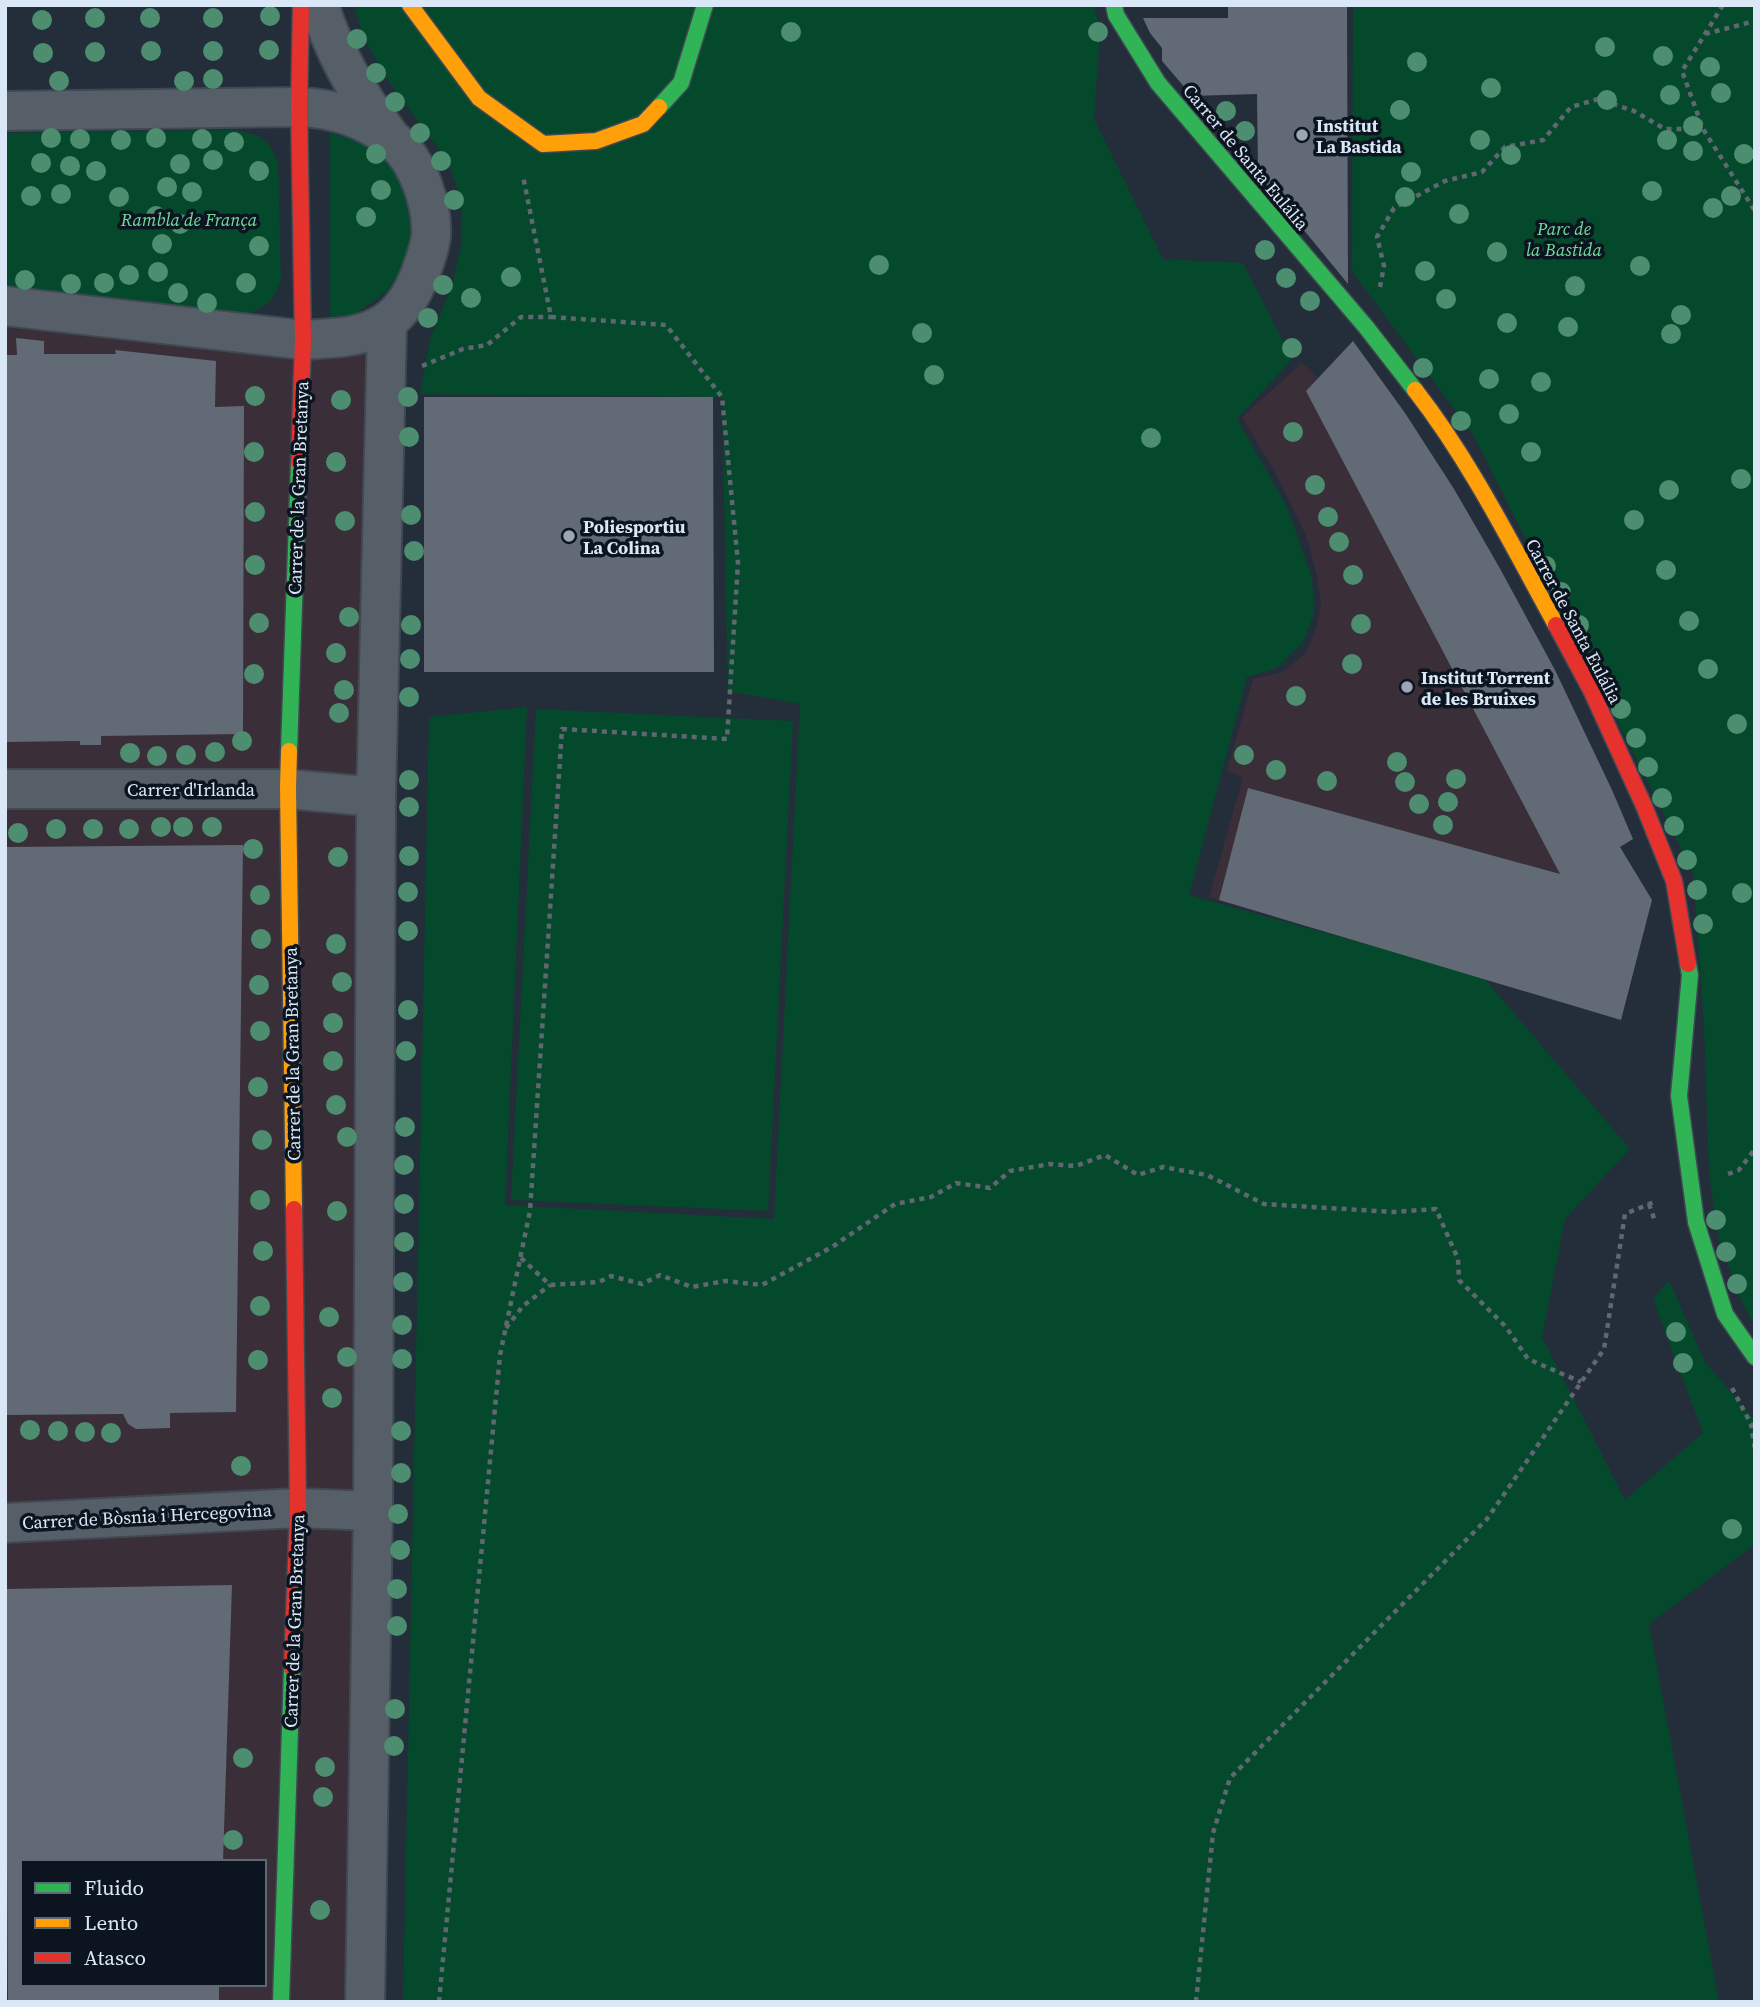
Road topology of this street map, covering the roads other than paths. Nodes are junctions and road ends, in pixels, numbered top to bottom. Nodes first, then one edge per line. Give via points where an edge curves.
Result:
1 (301, 5) edge
2 (319, 5) edge
3 (410, 5) edge
4 (705, 5) edge
5 (1114, 5) edge
6 (299, 107) junction
7 (5, 111) edge
8 (394, 141) junction
9 (5, 306) edge
10 (387, 323) junction
11 (303, 340) junction
12 (5, 789) edge
13 (288, 789) junction
14 (376, 797) junction
15 (1755, 1357) edge
16 (298, 1508) junction
17 (373, 1511) junction
18 (5, 1523) edge
19 (281, 2002) edge
20 (365, 2002) edge

1 - 6 street, Carrer de la Gran Bretanya
2 - 8 street via 327,32 354,84
3 - 4 street via 480,98 543,144 596,141 643,124 681,83
5 - 15 street, Carrer de Santa Eulália via 1158,83 1430,409 1485,495 1591,690 1674,881 1690,975 1679,1097 1696,1222 1725,1314
6 - 7 street
6 - 8 street via 344,114
6 - 11 street, Carrer de la Gran Bretanya
8 - 10 street via 414,166 425,191 431,237 417,281
9 - 11 street
10 - 11 street via 346,338
10 - 14 street
11 - 13 street, Carrer de la Gran Bretanya
12 - 13 street, Carrer d'Irlanda
13 - 14 street, Carrer d'Irlanda
13 - 16 street, Carrer de la Gran Bretanya
14 - 17 street
16 - 17 street, Carrer de Bòsnia i Hercegovina
16 - 18 street, Carrer de Bòsnia i Hercegovina
16 - 19 street, Carrer de la Gran Bretanya
17 - 20 street

